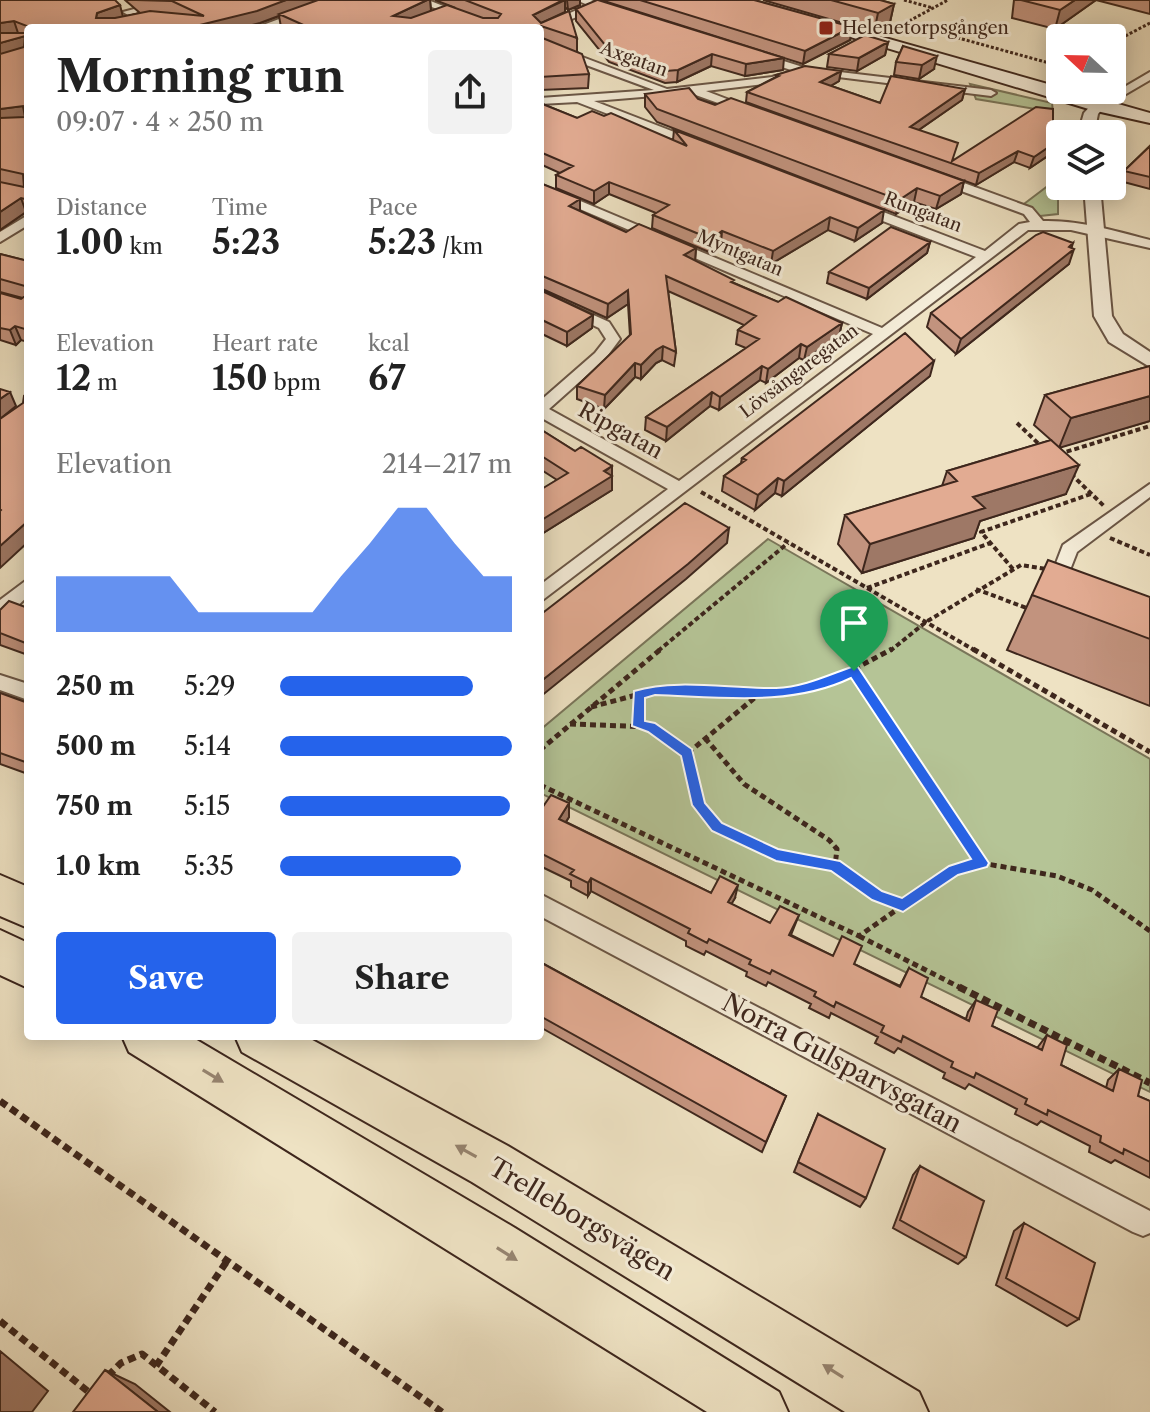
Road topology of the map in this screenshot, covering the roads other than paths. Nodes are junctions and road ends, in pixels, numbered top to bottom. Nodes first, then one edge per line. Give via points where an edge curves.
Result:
1 (181, 0) edge
2 (339, 0) edge
3 (419, 0) edge
4 (581, 0) edge
5 (735, 0) edge
6 (596, 5) junction
7 (153, 7) junction
8 (447, 11) junction
9 (128, 13) junction
10 (626, 14) edge
11 (425, 20) edge
12 (121, 24) edge
13 (271, 24) edge
14 (483, 24) edge
15 (544, 28) edge
16 (544, 45) edge
17 (746, 52) edge
18 (832, 58) edge
19 (805, 71) junction
20 (1150, 75) edge
21 (690, 89) junction
22 (670, 92) junction
23 (991, 93) dead end
24 (580, 99) junction
25 (544, 101) edge
26 (1098, 106) junction
27 (763, 115) edge
28 (1150, 118) edge
29 (1089, 120) edge
30 (710, 150) edge
31 (925, 174) edge
32 (544, 190) edge
33 (1094, 200) edge
34 (854, 205) edge
35 (24, 222) edge
36 (1038, 223) junction
37 (1099, 231) junction
38 (0, 238) edge
39 (1149, 241) edge
40 (984, 255) junction
41 (544, 297) edge
42 (882, 333) junction
43 (1150, 361) edge
44 (544, 406) edge
45 (544, 412) edge
46 (683, 486) junction
47 (1150, 489) edge
48 (1062, 571) edge
49 (24, 589) edge
50 (544, 592) edge
51 (0, 611) edge
52 (0, 682) edge
53 (24, 691) edge
54 (0, 894) edge
55 (544, 906) edge
56 (24, 907) edge
57 (0, 951) edge
58 (24, 965) edge
59 (153, 1040) edge
60 (266, 1040) edge
61 (1143, 1222) dead end
62 (759, 1412) edge
63 (899, 1412) edge

1 - 7 street
2 - 13 street
3 - 8 street
4 - 6 street
5 - 26 main road
6 - 10 street
6 - 15 street
7 - 9 street
7 - 9 street via 171,15
8 - 11 street
8 - 14 street
9 - 12 street
16 - 22 street, Axgatan
17 - 19 street
18 - 19 street
19 - 21 street
19 - 23 street
20 - 26 street
21 - 22 street
21 - 27 street
22 - 24 street
24 - 25 street
24 - 30 street
26 - 28 main road
26 - 29 street
31 - 36 street via 1028,211
32 - 42 street, Myntgatan
33 - 37 street
34 - 40 street, Rungatan
35 - 38 street
36 - 37 street
36 - 40 street, Lövsångaregatan
37 - 39 street
37 - 43 street via 1103,316 1124,346
40 - 42 street, Lövsångaregatan
41 - 44 street via 604,325 613,339
42 - 46 street, Lövsångaregatan
45 - 46 street, Ripgatan
46 - 50 street, Lövsångaregatan
47 - 48 street via 1069,549
49 - 51 street
52 - 53 street
54 - 56 highway
55 - 61 street, Norra Gulsparvsgatan
57 - 58 highway
59 -> 62 highway
63 -> 60 highway, Trelleborgsvägen via 490,1164

